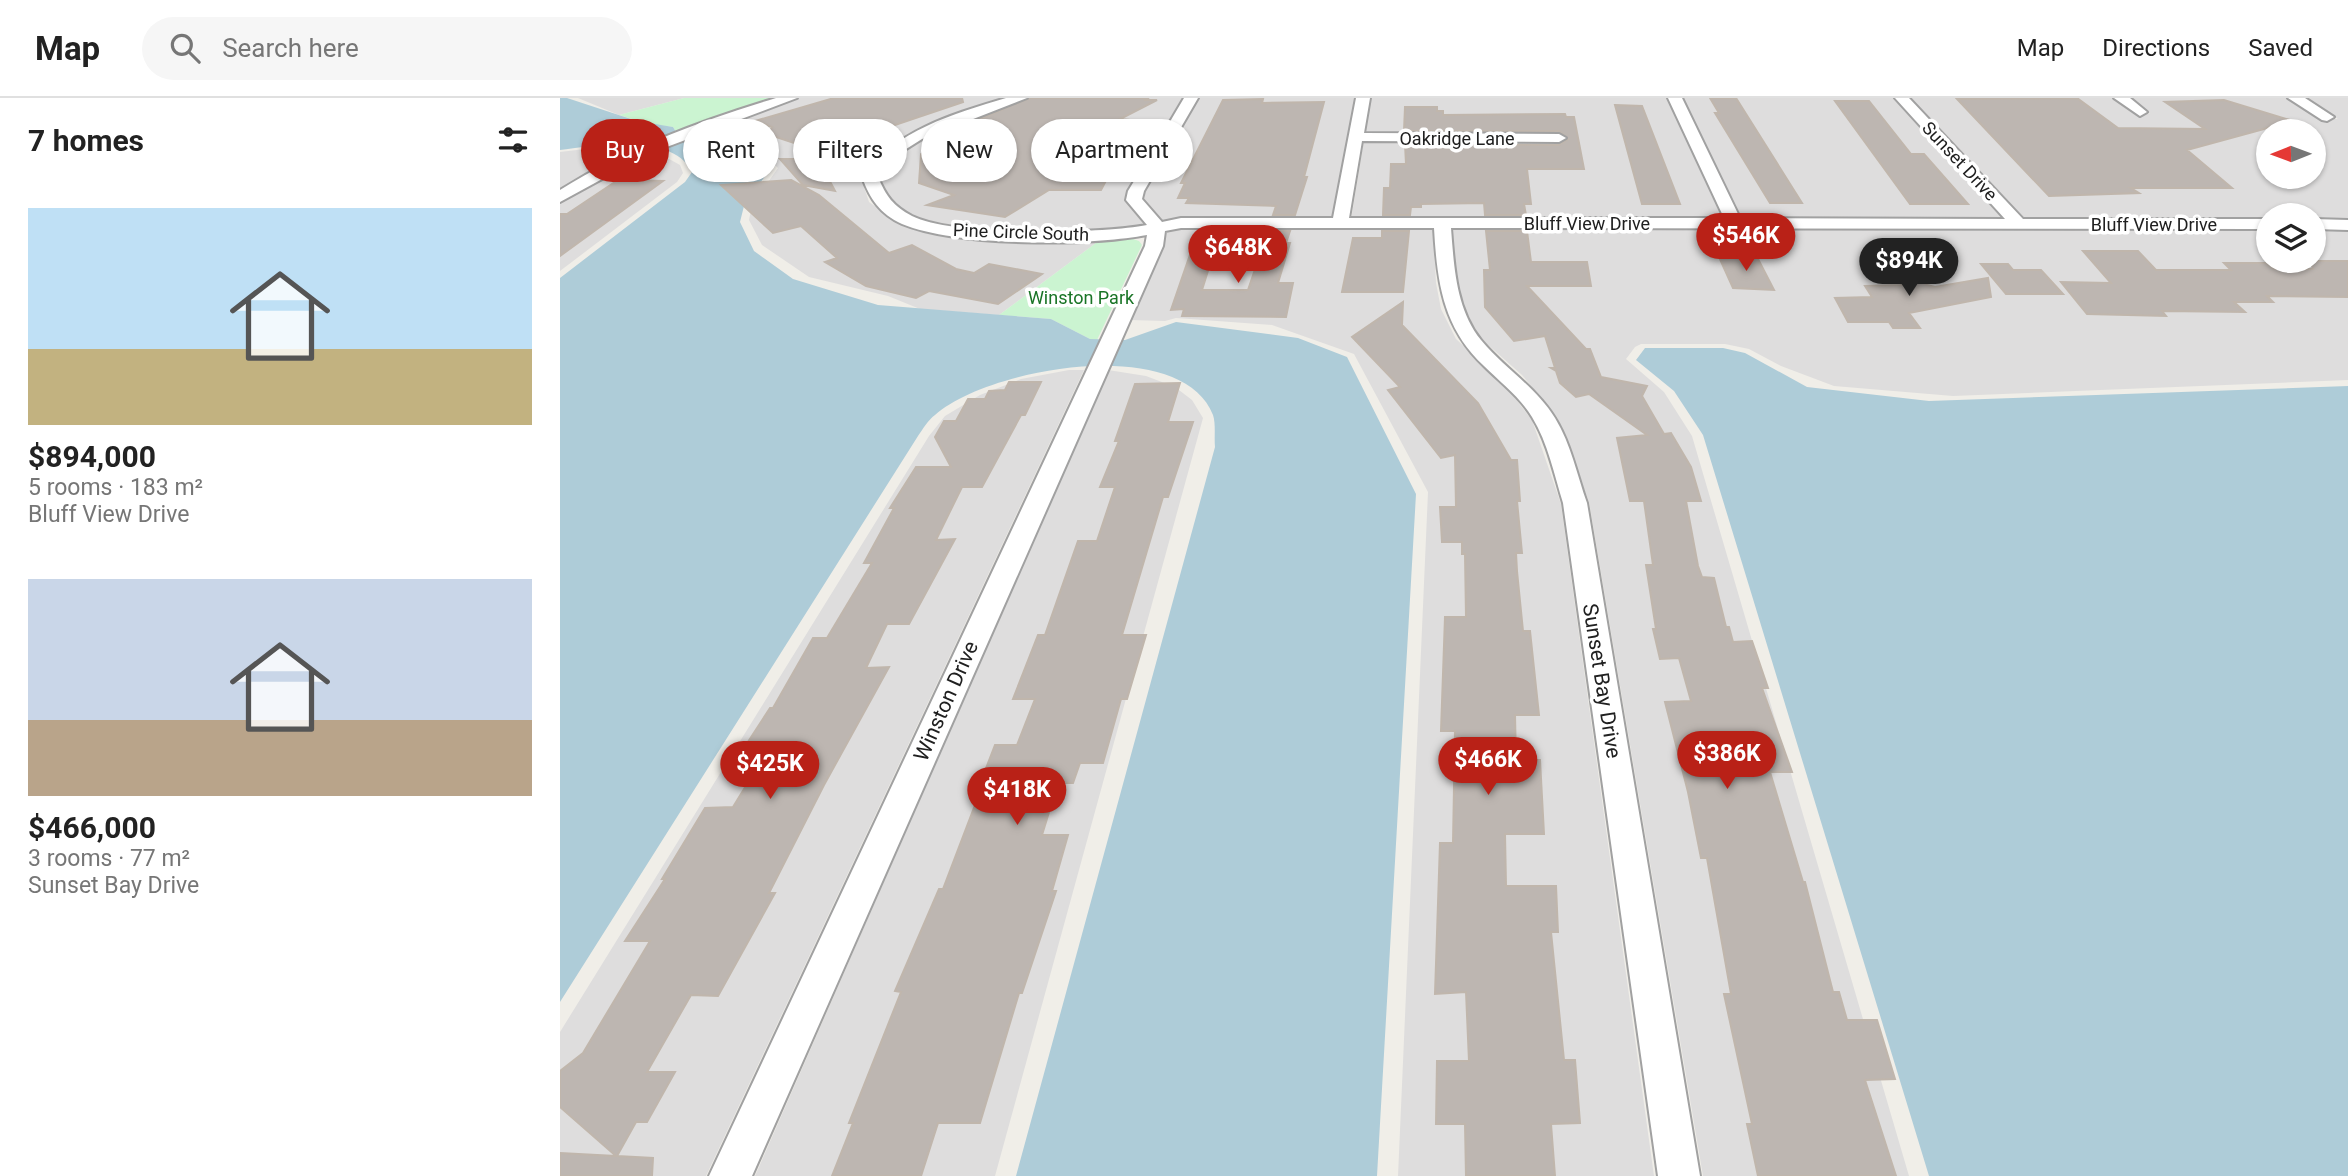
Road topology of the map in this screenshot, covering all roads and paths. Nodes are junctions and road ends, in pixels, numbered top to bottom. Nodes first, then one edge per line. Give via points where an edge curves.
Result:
1 (790, 98) edge
2 (1020, 98) edge
3 (1191, 98) edge
4 (1363, 98) edge
5 (1675, 98) edge
6 (1902, 98) edge
7 (2121, 98) edge
8 (2295, 98) edge
9 (2140, 112) dead end
10 (2327, 117) dead end
11 (1178, 119) edge
12 (1356, 137) junction
13 (1559, 138) dead end
14 (1141, 182) edge
15 (560, 197) edge
16 (1340, 223) junction
17 (1442, 223) junction
18 (1734, 223) junction
19 (2018, 223) junction
20 (2256, 224) edge
21 (2326, 225) edge
22 (2348, 225) edge
23 (1157, 226) junction
24 (730, 1176) edge
25 (1679, 1176) edge

1 - 15 street via 650,146
2 - 23 street, Pine Circle South via 933,129 895,149 870,177 879,200 907,220 978,234 1119,236
3 - 11 street
4 - 12 street
5 - 18 street
6 - 19 street, Sunset Drive
7 - 9 street
8 - 10 street
12 - 13 street, Oakridge Lane
12 - 16 street
14 - 23 street via 1134,200
16 - 17 street, Bluff View Drive
16 - 23 street, Bluff View Drive
17 - 18 street, Bluff View Drive
17 - 25 street, Sunset Bay Drive via 1452,308 1467,337 1510,377 1545,419 1575,503
18 - 19 street, Bluff View Drive
19 - 20 street, Bluff View Drive
21 - 22 street
23 - 24 street, Winston Drive via 1154,246

